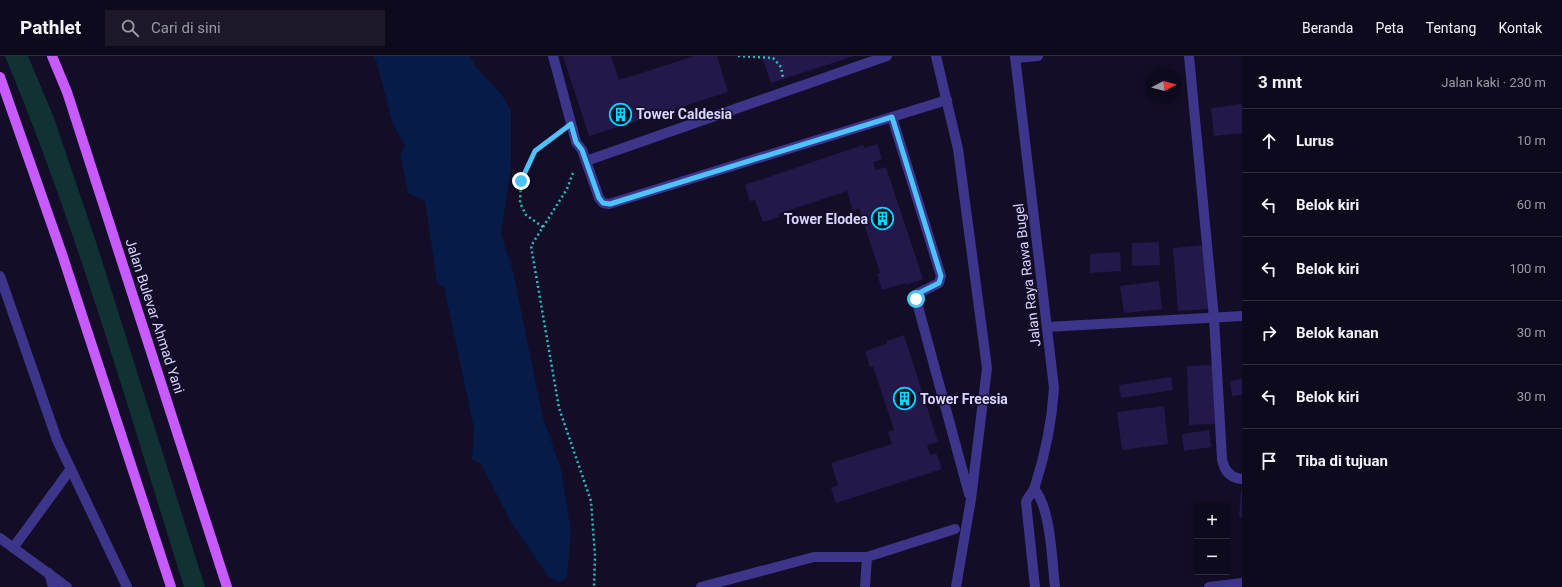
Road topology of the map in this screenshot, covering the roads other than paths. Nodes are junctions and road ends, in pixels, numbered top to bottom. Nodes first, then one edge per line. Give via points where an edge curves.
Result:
1 (52, 56) edge
2 (553, 56) edge
3 (887, 56) edge
4 (936, 56) edge
5 (1038, 56) edge
6 (1189, 56) edge
7 (1015, 57) edge
8 (0, 77) edge
9 (946, 100) junction
10 (892, 117) junction
11 (586, 161) junction
12 (0, 276) edge
13 (1242, 316) edge
14 (1214, 318) junction
15 (1047, 327) junction
16 (70, 470) junction
17 (1242, 479) edge
18 (1034, 489) junction
19 (971, 499) junction
20 (955, 528) dead end
21 (0, 538) edge
22 (13, 548) junction
23 (867, 557) junction
24 (49, 573) junction
25 (1242, 583) edge
26 (53, 587) edge
27 (67, 587) edge
28 (127, 587) edge
29 (171, 587) edge
30 (228, 587) edge
31 (701, 587) edge
32 (865, 587) edge
33 (956, 587) edge
34 (1035, 587) edge
35 (1055, 587) edge
36 (1209, 587) edge

1 - 30 main road, Jalan Bulevar Ahmad Yani via 70,100
2 - 11 street via 576,142
3 - 11 street
4 - 9 street
5 - 7 street
6 - 14 street
7 - 15 street, Jalan Raya Rawa Bugel
8 - 29 main road via 62,254
9 - 10 street
9 - 19 street via 958,149 987,368
10 - 11 street via 610,204 603,203 599,198
10 - 19 street via 941,276 939,283 917,294 916,299
12 - 16 street via 57,440
13 - 14 street
14 - 15 street
14 - 17 street via 1222,459 1228,473
15 - 18 street, Jalan Raya Rawa Bugel via 1054,388 1053,402
16 - 22 street
16 - 28 street
18 - 34 street, Jalan Raya Rawa Bugel via 1026,502
18 - 35 street via 1042,500 1045,512
19 - 33 street
20 - 23 street
21 - 22 street
22 - 24 street
23 - 31 street via 814,557
23 - 32 street
24 - 26 street
24 - 27 street
25 - 36 street

